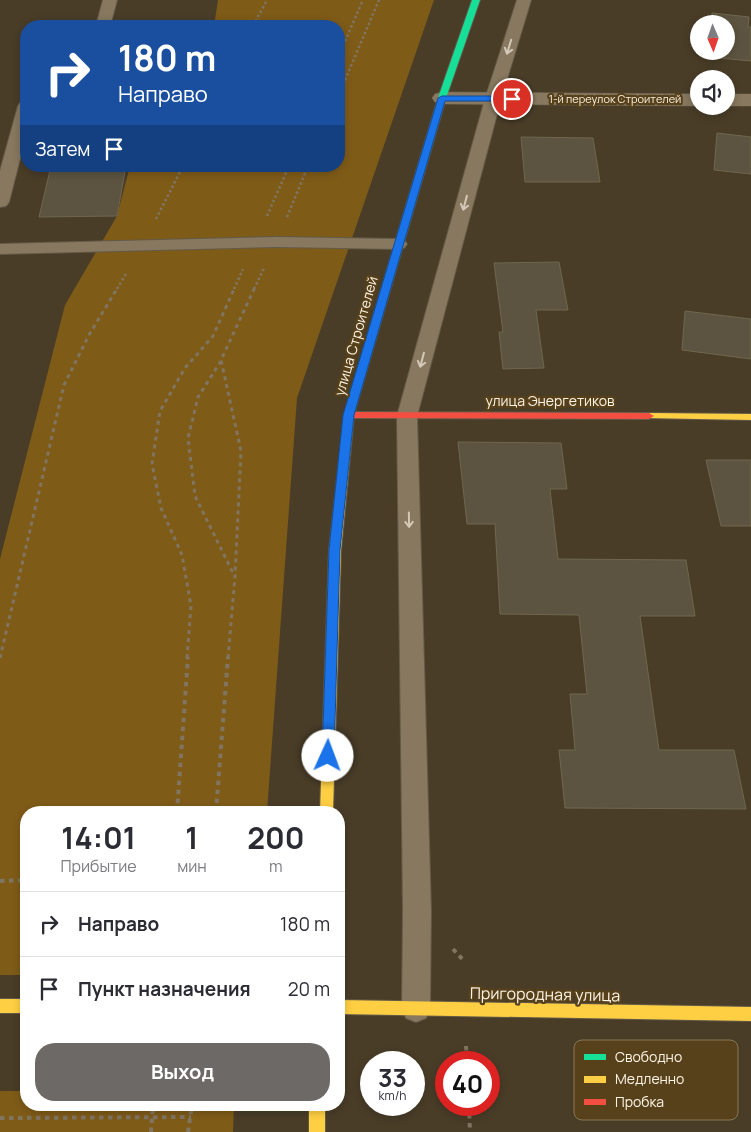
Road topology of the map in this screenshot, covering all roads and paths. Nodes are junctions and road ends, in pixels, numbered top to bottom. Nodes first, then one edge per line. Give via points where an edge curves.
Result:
1 (110, 0) edge
2 (267, 0) edge
3 (364, 0) edge
4 (379, 0) edge
5 (476, 0) edge
6 (524, 0) edge
7 (105, 20) edge
8 (257, 20) edge
9 (345, 42) edge
10 (345, 80) edge
11 (442, 98) junction
12 (493, 98) junction
13 (690, 100) edge
14 (735, 100) edge
15 (751, 100) edge
16 (20, 128) edge
17 (180, 172) edge
18 (286, 172) edge
19 (305, 172) edge
20 (0, 202) edge
21 (276, 242) junction
22 (255, 243) junction
23 (398, 244) junction
24 (143, 246) junction
25 (0, 249) edge
26 (221, 360) junction
27 (348, 415) junction
28 (407, 416) junction
29 (751, 417) edge
30 (235, 576) junction
31 (0, 658) edge
32 (177, 806) edge
33 (216, 806) edge
34 (326, 806) edge
35 (20, 880) edge
36 (0, 881) edge
37 (0, 1006) edge
38 (20, 1006) edge
39 (345, 1007) edge
40 (416, 1008) junction
41 (751, 1014) edge
42 (466, 1043) dead end
43 (466, 1051) edge
44 (153, 1111) edge
45 (192, 1111) edge
46 (317, 1111) edge
47 (469, 1116) edge
48 (191, 1117) junction
49 (0, 1118) edge
50 (152, 1118) junction
51 (151, 1132) edge
52 (188, 1132) edge
53 (317, 1132) edge
54 (470, 1132) edge

1 - 7 lane
2 - 8 path
3 - 9 path
4 - 10 path
5 - 11 street, улица Строителей
6 -> 12 lane
11 - 12 street, 1-й переулок Строителей
11 - 23 street, улица Строителей
12 - 13 street, 1-й переулок Строителей
12 -> 28 lane
14 - 15 street
16 - 20 lane
17 - 24 path
18 - 22 path
19 - 21 path
21 - 22 lane
21 - 23 lane
21 - 26 path
22 - 24 lane
22 - 32 path via 213,336 185,368 160,411 152,464 161,508 182,555 191,606
23 - 27 street, улица Строителей
24 - 25 lane
24 - 31 path via 89,335 64,385
26 - 30 path via 241,451
26 - 30 path via 198,397 188,438 195,496
27 - 28 street, улица Энергетиков
27 - 34 street, улица Строителей via 335,550
28 - 29 street, улица Энергетиков
28 -> 40 lane via 417,901
30 - 33 path
35 - 36 path
37 - 38 street
39 - 40 street, Пригородная улица
40 - 41 street, Пригородная улица
42 - 43 path
44 - 50 path
45 - 48 path
46 - 53 street
47 - 54 path
48 - 50 path
48 - 52 path
49 - 50 path
50 - 51 path

